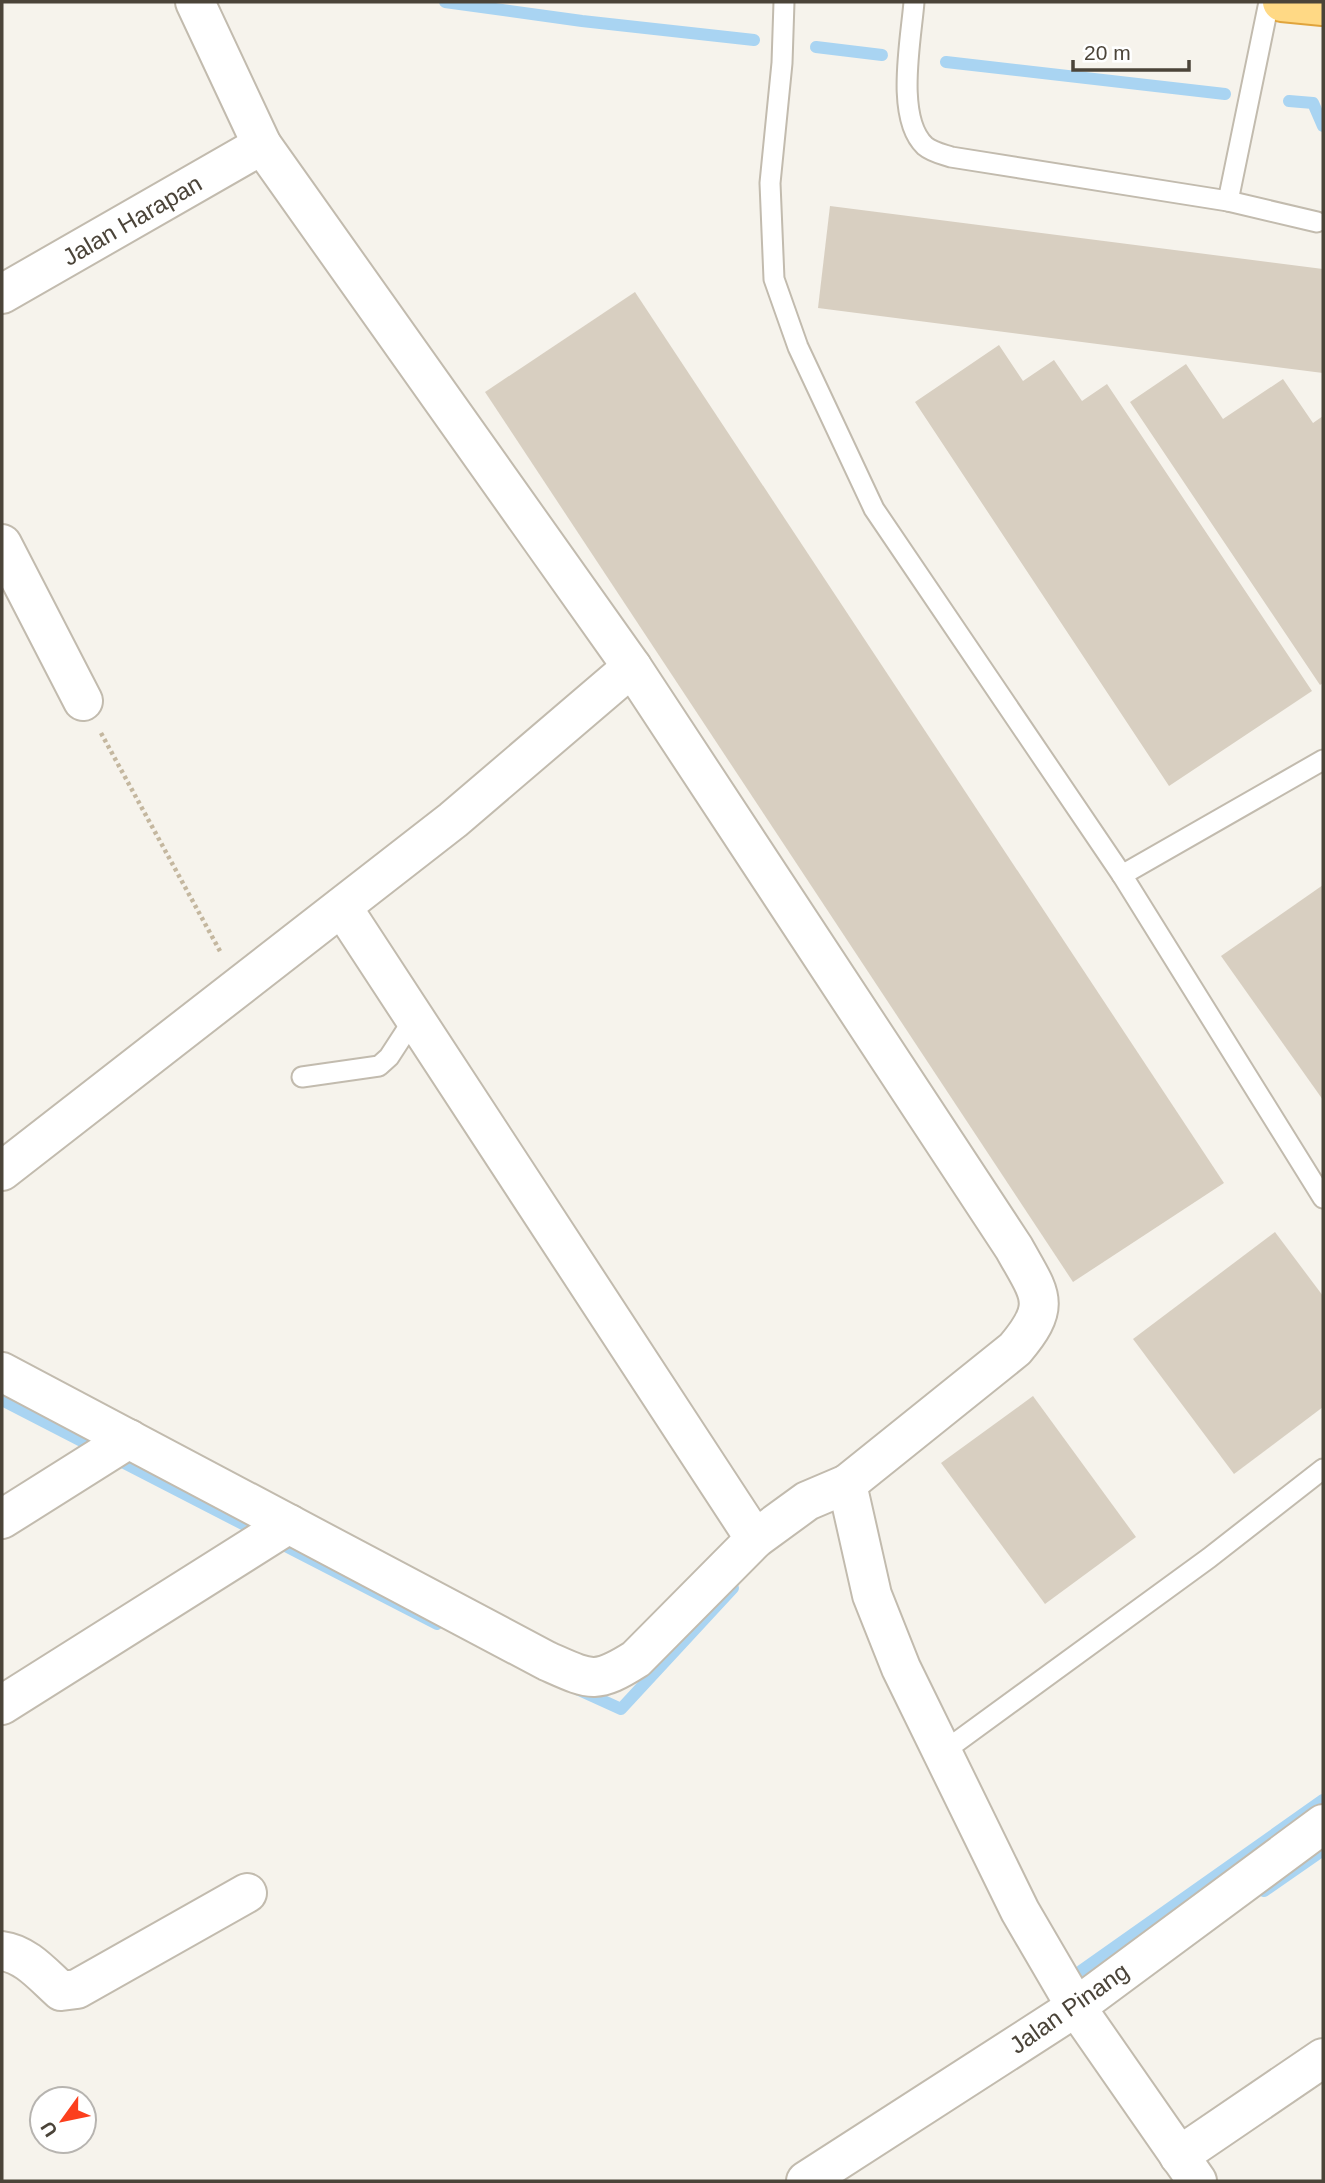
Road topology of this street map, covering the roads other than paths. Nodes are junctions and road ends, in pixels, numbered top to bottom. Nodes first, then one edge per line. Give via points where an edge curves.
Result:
1 (195, 2) edge
2 (784, 2) edge
3 (914, 2) edge
4 (1269, 2) edge
5 (1282, 2) edge
6 (1323, 6) edge
7 (262, 145) junction
8 (1228, 201) junction
9 (1317, 222) dead end
10 (2, 294) edge
11 (2, 544) edge
12 (632, 667) junction
13 (83, 701) road end
14 (1323, 760) edge
15 (1122, 875) junction
16 (342, 907) junction
17 (415, 1017) junction
18 (302, 1077) dead end
19 (2, 1171) edge
20 (1323, 1198) edge
21 (2, 1372) edge
22 (129, 1439) junction
23 (1323, 1469) edge
24 (847, 1484) junction
25 (2, 1519) edge
26 (289, 1524) junction
27 (755, 1539) junction
28 (2, 1705) edge
29 (943, 1752) junction
30 (1323, 1824) edge
31 (247, 1893) dead end
32 (2, 1951) edge
33 (1076, 2007) junction
34 (1323, 2058) edge
35 (1188, 2169) edge
36 (806, 2181) edge

1 - 7 street
2 - 15 lane via 770,183 774,279 798,348 874,509
3 - 8 lane via 907,100 914,130 930,150
4 - 8 lane
5 - 6 highway
7 - 10 street, Jalan Harapan
7 - 12 street
8 - 9 lane
11 - 13 street
12 - 16 street via 453,820
12 - 24 street via 1014,1248 1041,1305 1035,1326 1016,1349
14 - 15 lane
15 - 20 lane
16 - 17 street
16 - 19 street
17 - 18 lane via 379,1066
17 - 27 street
21 - 22 street
22 - 25 street
22 - 26 street
23 - 29 lane
24 - 27 street via 807,1501
24 - 29 street via 872,1595 901,1668
26 - 27 street via 547,1661 596,1679 636,1658
26 - 28 street
29 - 33 street via 1020,1911
30 - 33 street, Jalan Pinang
31 - 32 street via 77,1989 61,1991 14,1952
33 - 35 street
33 - 36 street, Jalan Pinang
34 - 35 street

